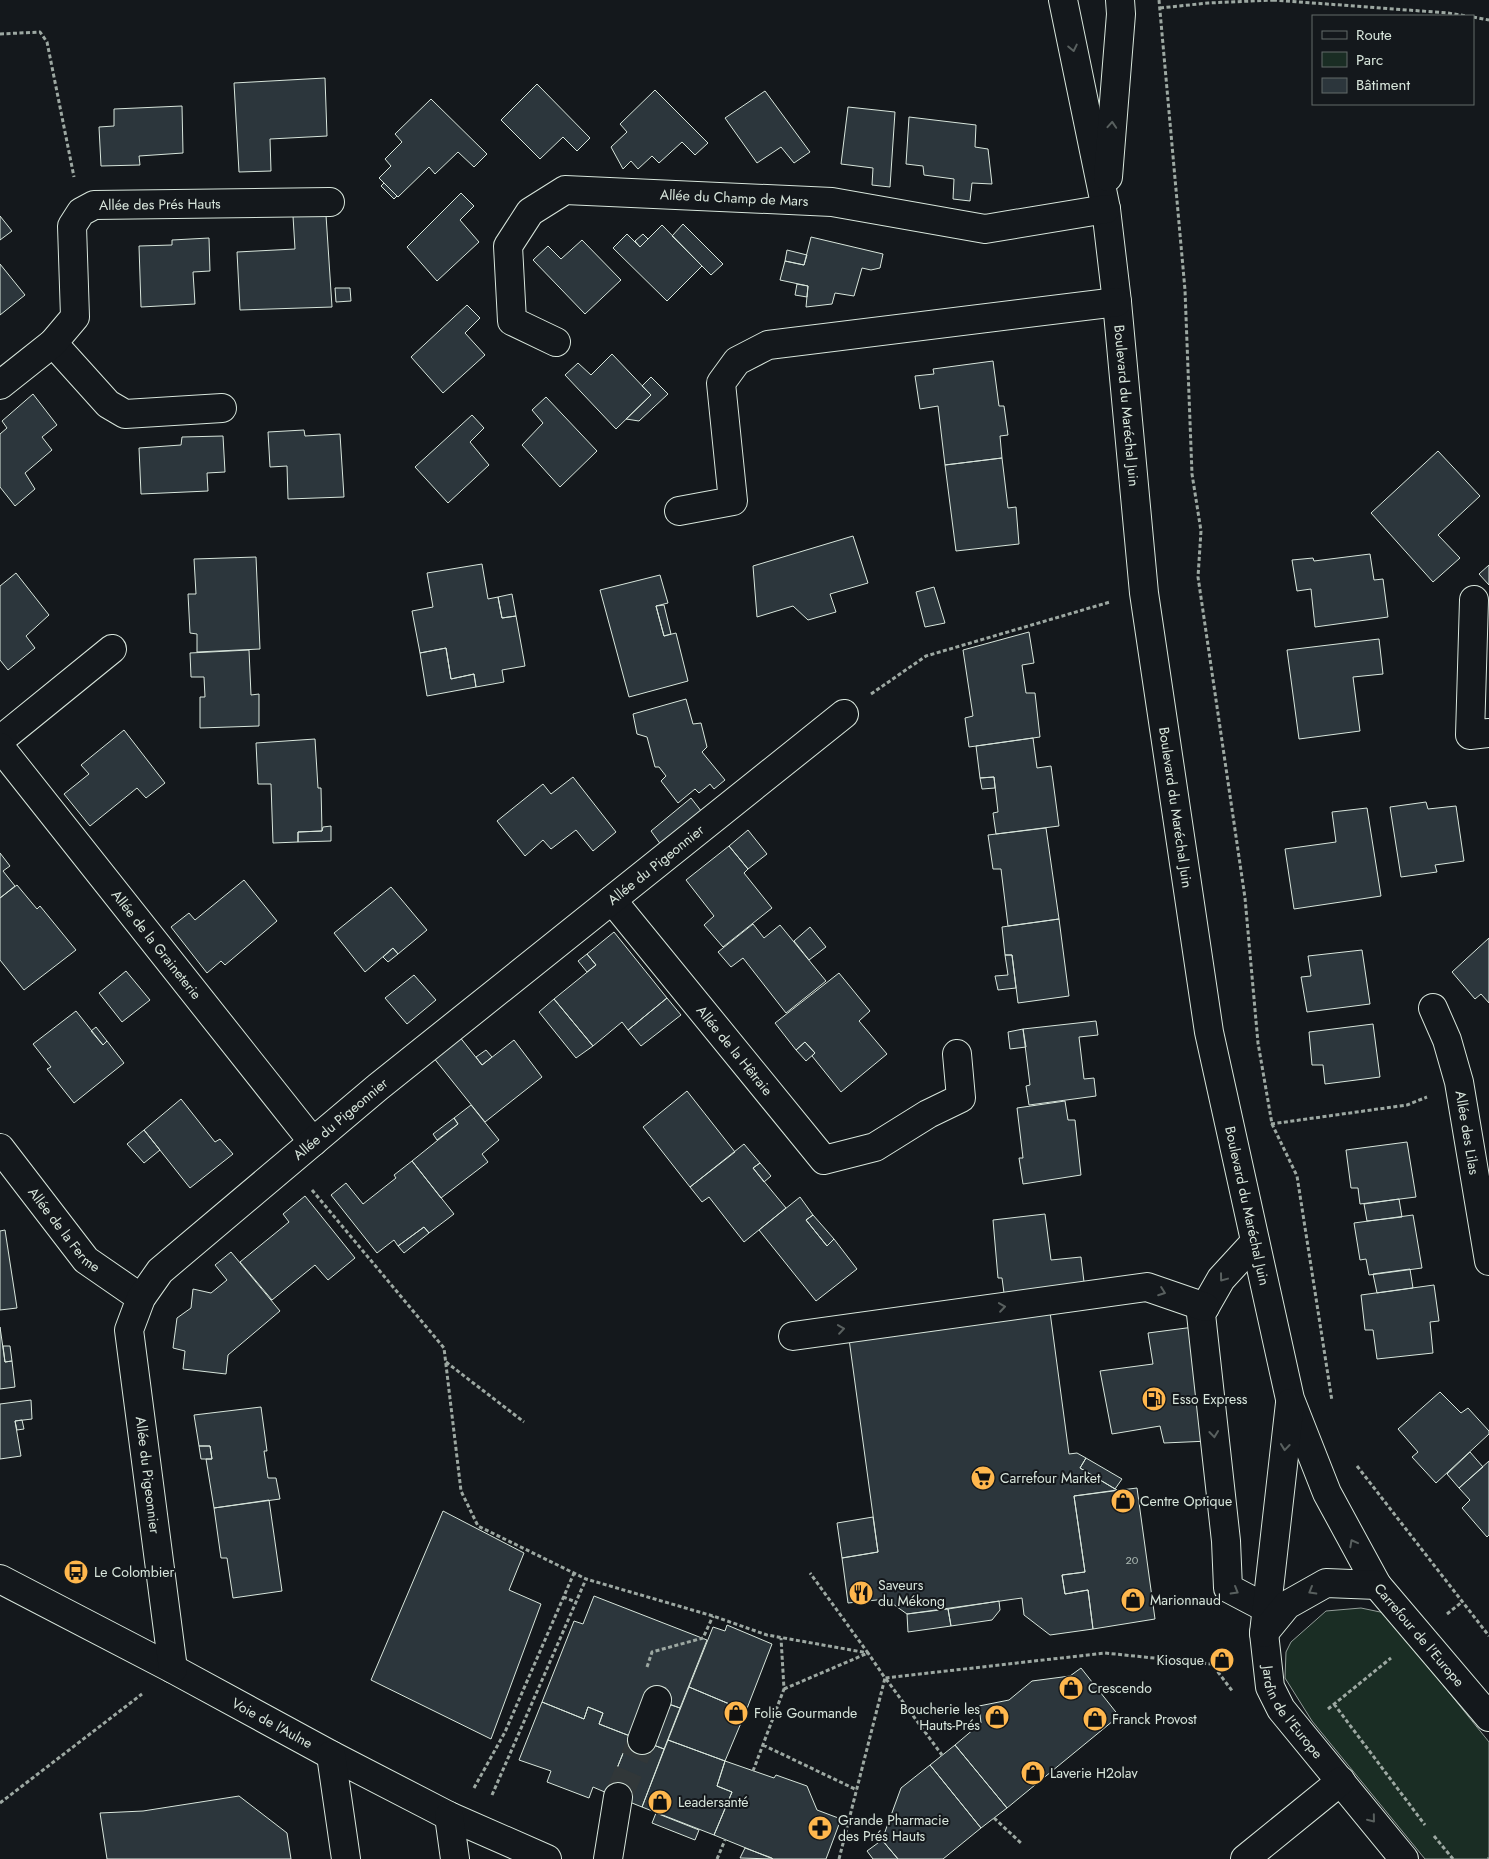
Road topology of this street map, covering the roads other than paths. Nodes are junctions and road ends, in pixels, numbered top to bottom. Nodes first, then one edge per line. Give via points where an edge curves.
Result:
1 (1063, 0) edge
2 (1120, 0) edge
3 (330, 202) dead end
4 (1106, 209) junction
5 (1117, 302) junction
6 (556, 342) dead end
7 (53, 343) junction
8 (0, 385) edge
9 (222, 408) dead end
10 (679, 511) dead end
11 (1474, 600) dead end
12 (112, 649) dead end
13 (844, 714) road end
14 (1489, 733) edge
15 (0, 740) edge
16 (0, 747) edge
17 (612, 900) junction
18 (1433, 1008) dead end
19 (957, 1054) dead end
20 (313, 1142) junction
21 (0, 1148) edge
22 (1255, 1242) junction
23 (1489, 1261) edge
24 (141, 1298) junction
25 (1205, 1307) junction
26 (793, 1336) dead end
27 (1290, 1399) junction
28 (0, 1579) edge
29 (1377, 1586) junction
30 (1265, 1621) junction
31 (173, 1669) junction
32 (657, 1700) dead end
33 (1489, 1717) edge
34 (642, 1740) tunnel mouth
35 (331, 1755) junction
36 (1341, 1781) junction
37 (618, 1797) tunnel mouth
38 (449, 1816) junction
39 (346, 1859) edge
40 (455, 1859) edge
41 (547, 1859) edge
42 (608, 1859) edge
43 (1245, 1859) edge
44 (1404, 1859) edge

1 -> 4 street, Boulevard du Maréchal Juin
4 -> 2 street, Boulevard du Maréchal Juin
3 - 7 street, Allée des Prés Hauts via 94,205 81,212 72,226 75,317
4 - 5 street, Boulevard du Maréchal Juin
4 - 6 street, Allée du Champ de Mars via 985,229 832,202 565,190 530,212 508,246 512,321
5 - 10 street via 768,345 737,361 721,383 733,501
5 - 22 street, Boulevard du Maréchal Juin via 1144,593 1209,1032
7 - 8 street, Allée des Prés Hauts
7 - 9 street via 108,404 125,414
11 - 14 street via 1470,735
12 - 15 street
13 - 17 street, Allée du Pigeonnier
16 - 20 street, Allée de la Graineterie
17 - 19 street, Allée de la Hêtraie via 824,1160 875,1147 961,1098
17 - 20 street, Allée du Pigeonnier
18 - 23 street, Allée des Lilas via 1447,1040 1459,1082
20 - 24 street, Allée du Pigeonnier via 160,1271
21 - 24 street, Allée de la Ferme via 86,1260
22 -> 25 street via 1221,1279
22 - 27 street, Boulevard du Maréchal Juin
24 - 31 street, Allée du Pigeonnier via 129,1330
26 -> 25 street via 1148,1287
25 -> 30 street via 1201,1314 1226,1541 1228,1588
29 -> 27 street, Boulevard du Maréchal Juin via 1327,1493
27 -> 30 street, Boulevard du Maréchal Juin
28 - 31 street, Voie de l'Aulne
29 -> 30 street, Carrefour de l'Europe via 1326,1583
29 - 33 street, Carrefour de l'Europe
30 - 36 street, Jardin de l'Europe via 1270,1687 1280,1709
31 - 35 street, Voie de l'Aulne
32 - 34 street
35 - 38 street, Voie de l'Aulne
35 - 39 street
36 - 43 street
36 -> 44 street
37 - 42 street
38 - 40 street
38 - 41 street, Voie de l'Aulne via 481,1820

